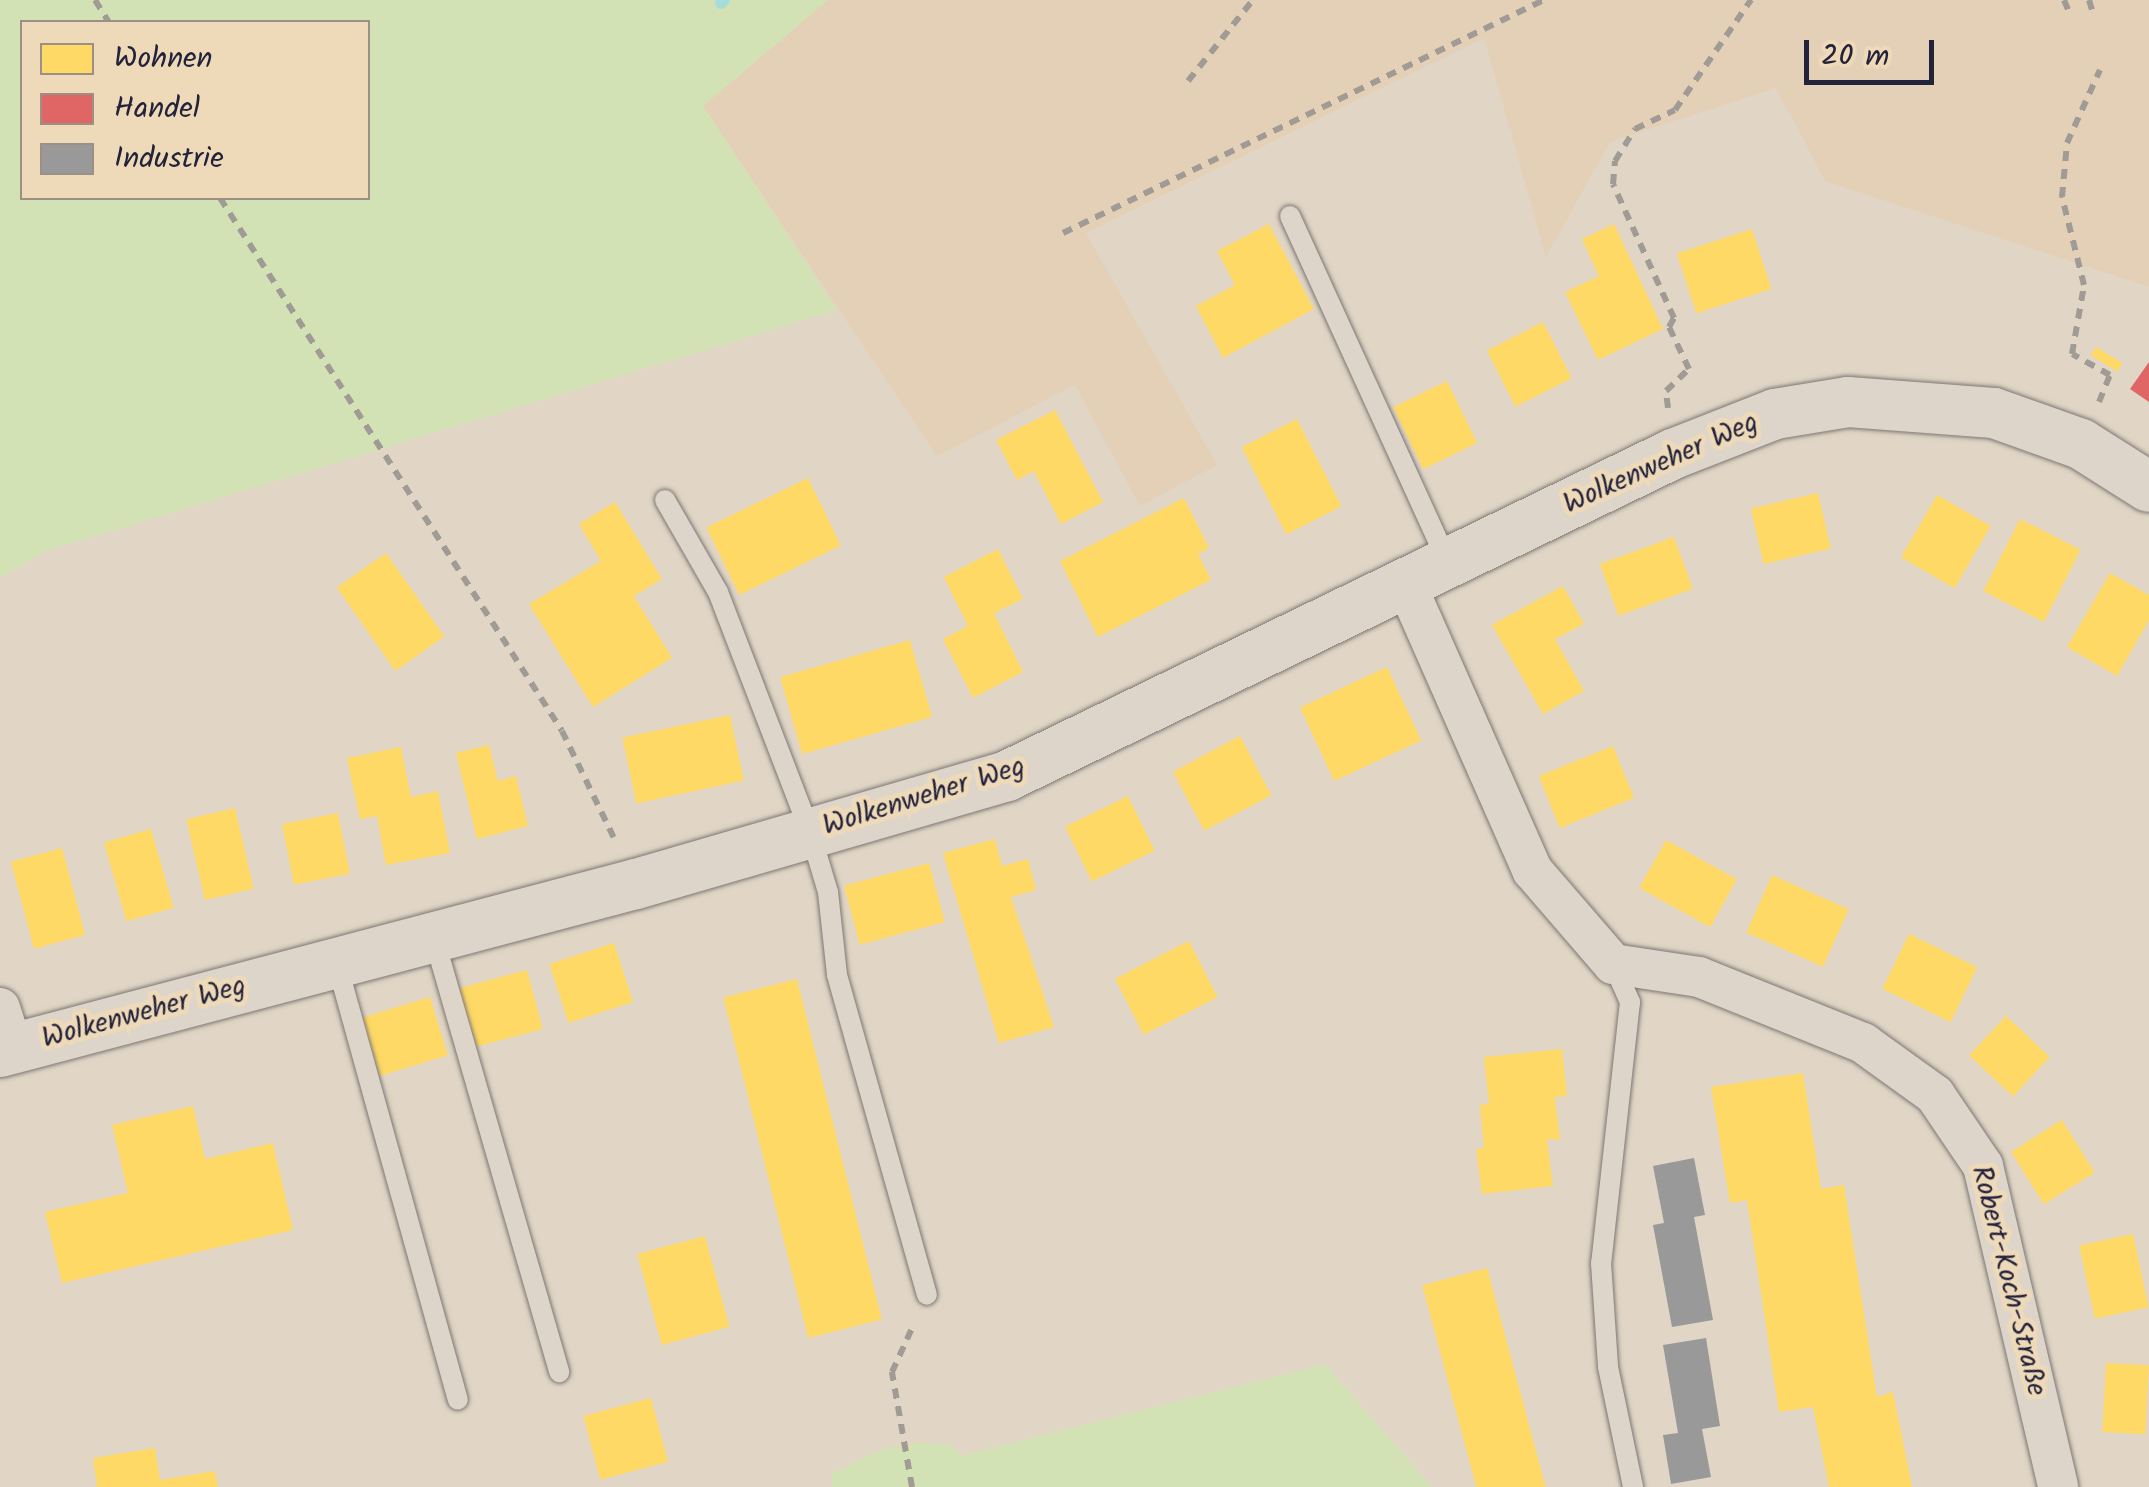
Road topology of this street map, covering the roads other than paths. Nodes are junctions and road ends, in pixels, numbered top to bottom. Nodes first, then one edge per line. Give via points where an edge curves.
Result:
1 (1290, 216) dead end
2 (2149, 486) edge
3 (665, 500) dead end
4 (1427, 574) junction
5 (810, 832) junction
6 (434, 936) junction
7 (336, 962) junction
8 (1612, 964) junction
9 (4, 1036) edge
10 (927, 1296) road end
11 (558, 1372) dead end
12 (458, 1399) dead end
13 (1633, 1487) edge
14 (2058, 1487) edge

1 - 4 lane
2 - 4 street, Wolkenweher Weg via 2081,444 1994,413 1848,402 1775,414 1673,454
3 - 5 lane via 718,592
4 - 5 street, Wolkenweher Weg via 1008,776
4 - 8 street via 1532,870
5 - 6 street, Wolkenweher Weg
5 - 10 lane via 828,892 837,975
6 - 7 street, Wolkenweher Weg
6 - 11 lane
7 - 9 street, Wolkenweher Weg
7 - 12 lane
8 - 13 lane via 1630,1002 1600,1263 1608,1368
8 - 14 street, Robert-Koch-Straße via 1699,977 1863,1043 1935,1095 1983,1166

